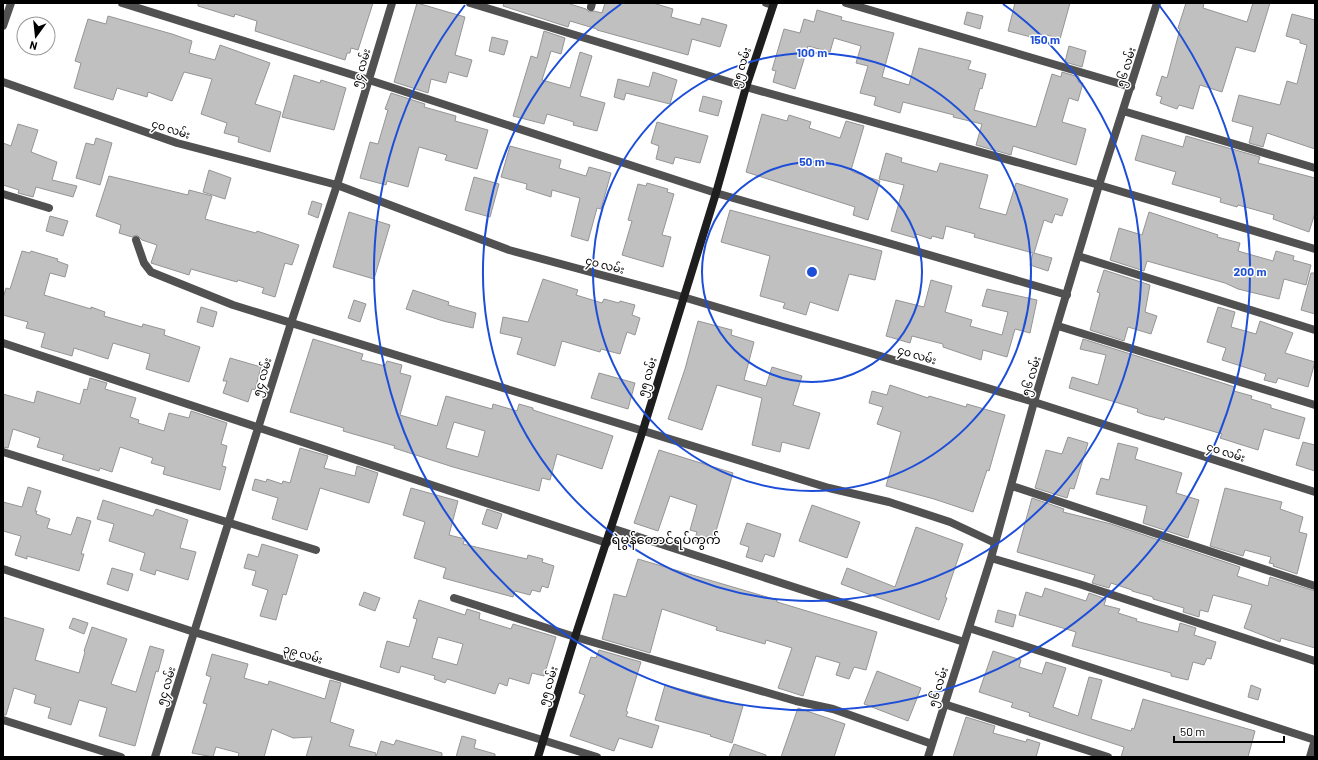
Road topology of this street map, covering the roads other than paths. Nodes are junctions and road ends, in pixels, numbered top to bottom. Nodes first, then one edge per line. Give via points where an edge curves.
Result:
1 (11, 3) edge
2 (122, 3) edge
3 (392, 3) edge
4 (470, 3) edge
5 (846, 3) edge
6 (1157, 3) edge
7 (771, 4) edge
8 (3, 26) edge
9 (369, 80) junction
10 (3, 82) edge
11 (746, 87) junction
12 (1131, 87) junction
13 (1123, 111) junction
14 (1315, 168) edge
15 (337, 185) junction
16 (1099, 185) junction
17 (716, 193) junction
18 (3, 194) edge
19 (48, 208) dead end
20 (136, 240) dead end
21 (1315, 249) edge
22 (1078, 256) junction
23 (1066, 295) junction
24 (683, 298) junction
25 (290, 323) junction
26 (1058, 326) junction
27 (1315, 330) edge
28 (3, 343) edge
29 (1034, 402) junction
30 (1315, 405) edge
31 (258, 427) junction
32 (643, 430) junction
33 (3, 452) edge
34 (1012, 486) junction
35 (1315, 492) edge
36 (228, 522) junction
37 (611, 528) junction
38 (607, 542) junction
39 (995, 544) junction
40 (316, 550) dead end
41 (991, 558) junction
42 (3, 569) edge
43 (1315, 586) edge
44 (454, 598) dead end
45 (969, 628) junction
46 (194, 632) junction
47 (575, 637) junction
48 (964, 642) junction
49 (1315, 661) edge
50 (944, 704) junction
51 (3, 720) edge
52 (543, 740) junction
53 (1315, 740) edge
54 (932, 744) junction
55 (121, 757) edge
56 (155, 757) edge
57 (538, 757) edge
58 (597, 757) edge
59 (928, 757) edge
60 (1108, 757) edge
61 (1310, 757) edge

1 - 8 street
2 - 9 street
3 - 9 street, ၅၄ လမ်း
4 - 11 street
5 - 12 street
6 - 12 street, ၅၆ လမ်း
7 - 11 main road, ၅၅ လမ်း
9 - 15 street, ၅၄ လမ်း
9 - 17 street
10 - 15 street, ၄၀ လမ်း via 176,143
11 - 16 street
11 - 17 main road, ၅၅ လမ်း
12 - 13 street, ၅၆ လမ်း
13 - 14 street
13 - 16 street, ၅၆ လမ်း
15 - 24 street, ၄၀ လမ်း via 509,250
15 - 25 street, ၅၄ လမ်း
16 - 21 street
16 - 22 street, ၅၆ လမ်း
17 - 23 street
17 - 24 main road, ၅၅ လမ်း
18 - 19 street
20 - 25 street via 144,263 151,272 233,305
22 - 23 street, ၅၆ လမ်း
22 - 27 street
23 - 26 street, ၅၆ လမ်း
24 - 29 street, ၄၀ လမ်း
24 - 32 main road, ၅၅ လမ်း
25 - 31 street, ၅၄ လမ်း
25 - 32 street
26 - 29 street, ၅၆ လမ်း
26 - 30 street
28 - 31 street
29 - 34 street, ၅၆ လမ်း
29 - 35 street, ၄၀ လမ်း
31 - 36 street, ၅၄ လမ်း
31 - 38 street
32 - 37 main road, ၅၅ လမ်း
32 - 39 street via 829,488 889,502 950,522
33 - 36 street
34 - 39 street, ၅၆ လမ်း
34 - 43 street
36 - 40 street
36 - 46 street, ၅၄ လမ်း
37 - 38 main road, ၅၅ လမ်း
37 - 48 street
38 - 47 main road, ၅၅ လမ်း
39 - 41 street, ၅၆ လမ်း
41 - 45 street, ၅၆ လမ်း
41 - 49 street
42 - 46 street, ၃၉ လမ်း
44 - 47 street
45 - 48 street, ၅၆ လမ်း
45 - 53 street
46 - 52 street, ၃၉ လမ်း
46 - 56 street, ၅၄ လမ်း
47 - 52 main road, ၅၅ လမ်း
47 - 54 street via 796,701 833,709
48 - 50 street, ၅၆ လမ်း
50 - 54 street, ၅၆ လမ်း
50 - 60 street
51 - 55 street
52 - 57 main road, ၅၅ လမ်း
52 - 58 street, ၃၉ လမ်း
53 - 61 street
54 - 59 street, ၅၆ လမ်း

